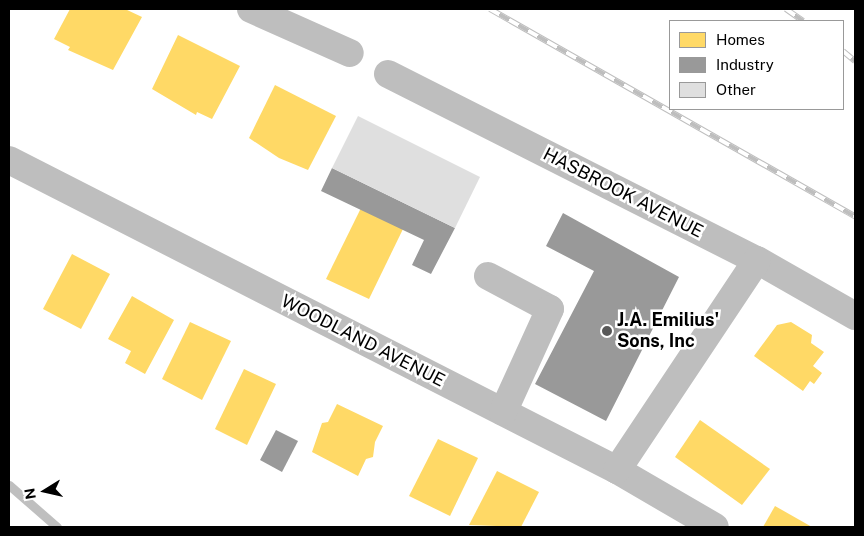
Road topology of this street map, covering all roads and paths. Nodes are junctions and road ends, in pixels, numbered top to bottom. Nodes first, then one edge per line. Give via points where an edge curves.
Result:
1 (251, 9) edge
2 (350, 53) dead end
3 (388, 74) dead end
4 (9, 160) edge
5 (757, 260) junction
6 (488, 276) dead end
7 (855, 316) edge
8 (503, 412) junction
9 (617, 470) junction
10 (715, 527) edge

1 - 2 street
3 - 5 street, HASBROOK AVENUE
4 - 8 street, WOODLAND AVENUE
5 - 7 street, HASBROOK AVENUE
5 - 9 street
6 - 8 street via 550,309
8 - 9 street, WOODLAND AVENUE
9 - 10 street, WOODLAND AVENUE

